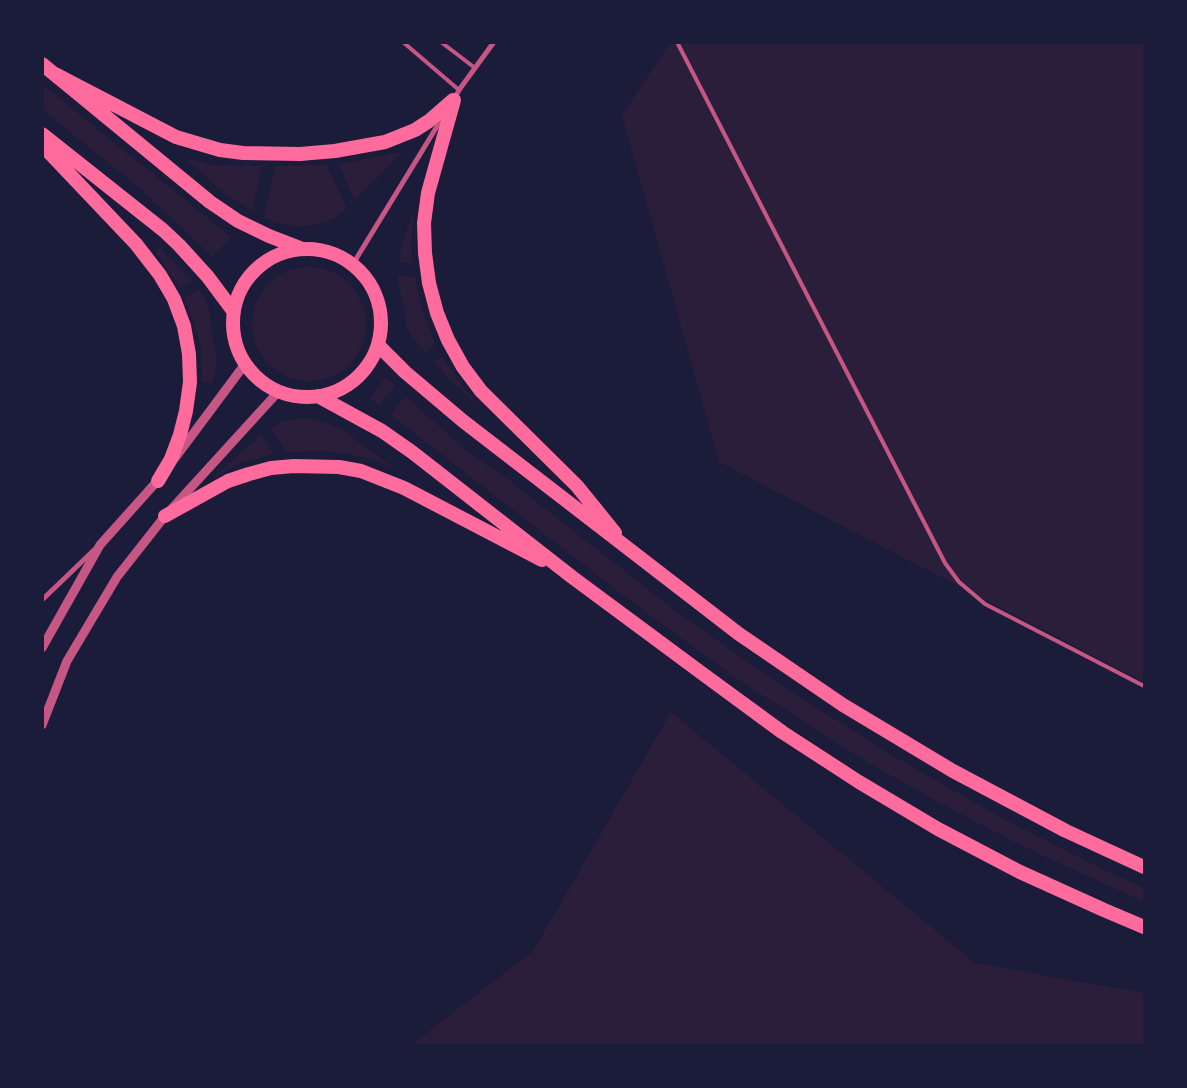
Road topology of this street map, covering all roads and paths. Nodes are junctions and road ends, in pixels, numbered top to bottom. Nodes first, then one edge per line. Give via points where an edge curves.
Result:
1 (403, 42) edge
2 (441, 42) edge
3 (494, 42) edge
4 (677, 42) edge
5 (42, 64) edge
6 (475, 68) junction
7 (55, 74) junction
8 (457, 95) junction
9 (42, 134) edge
10 (42, 145) edge
11 (301, 248) junction
12 (353, 264) junction
13 (234, 312) junction
14 (378, 345) junction
15 (245, 364) junction
16 (279, 391) junction
17 (318, 396) junction
18 (158, 481) junction
19 (165, 516) junction
20 (100, 545) junction
21 (626, 548) junction
22 (572, 577) junction
23 (42, 600) edge
24 (42, 648) edge
25 (1144, 686) edge
26 (42, 726) edge
27 (1144, 867) edge
28 (1144, 927) edge

1 - 8 lane
2 - 6 lane
3 - 6 street
4 - 25 lane via 945,563 959,582 984,604
5 - 7 highway
6 - 8 street
7 - 8 highway via 176,137 243,153 300,154 385,142 416,130
7 - 11 highway via 210,202 238,221
8 - 12 street
8 - 21 highway via 428,193 424,223 429,283 437,313 463,367 481,391 577,486
9 - 13 highway via 163,230 208,277
10 - 18 highway via 136,244 160,275 184,326 190,382 186,411 174,451
11 - 12 highway via 337,254
11 - 13 highway via 284,252 256,269 245,281
12 - 14 highway via 368,280 378,300 382,323
13 - 15 highway via 233,330
14 - 17 highway via 356,379 338,390
14 - 21 highway via 448,409
15 - 16 highway via 266,384
15 - 18 street
16 - 17 highway via 305,397
16 - 19 street
17 - 22 highway via 382,431 412,452
18 - 20 street
19 - 22 highway via 228,481 249,474 294,466 339,467 404,488
19 - 26 street via 117,577 67,661
20 - 23 street
20 - 24 street
21 - 27 highway via 739,634 843,705 953,771 1066,831
22 - 28 highway via 782,732 859,782 1020,872

